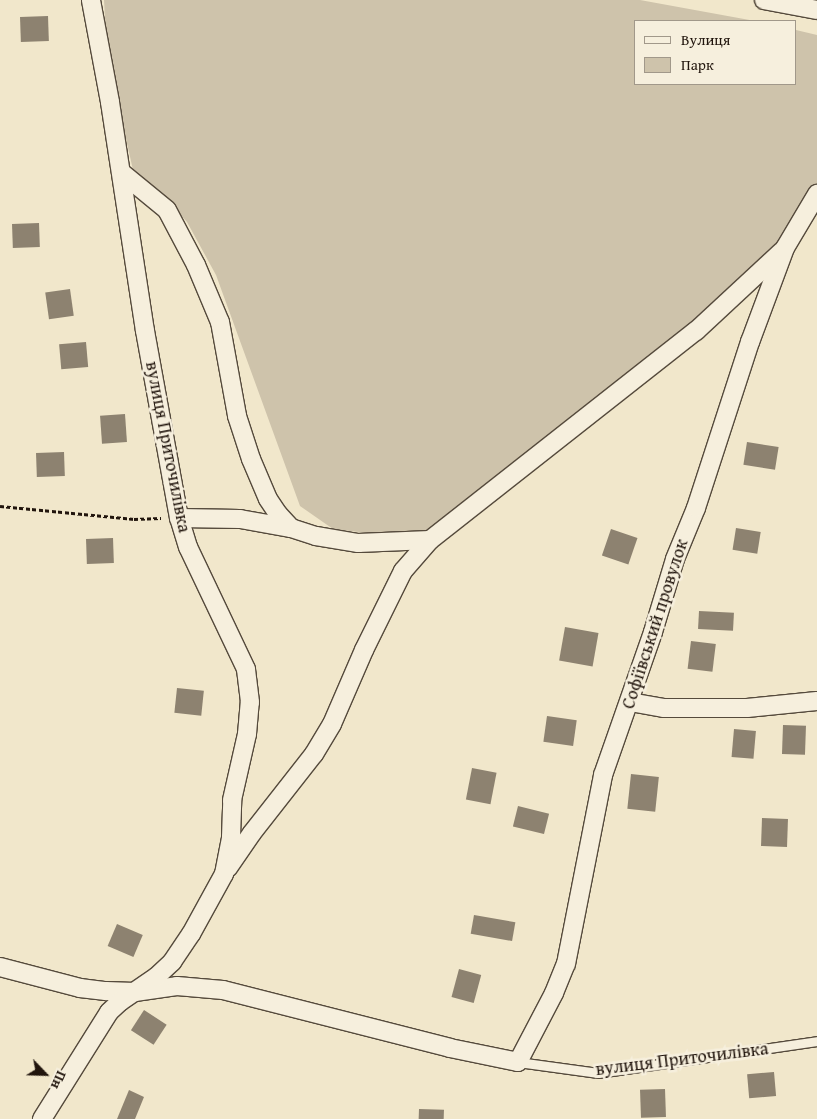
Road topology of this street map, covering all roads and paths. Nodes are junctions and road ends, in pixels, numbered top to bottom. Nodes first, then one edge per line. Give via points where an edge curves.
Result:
1 (91, 0) edge
2 (764, 0) edge
3 (817, 10) edge
4 (122, 173) junction
5 (817, 194) edge
6 (785, 248) junction
7 (0, 506) edge
8 (179, 518) junction
9 (291, 528) junction
10 (430, 540) junction
11 (817, 701) edge
12 (630, 702) junction
13 (224, 874) junction
14 (0, 967) edge
15 (135, 992) junction
16 (817, 1041) edge
17 (518, 1062) junction
18 (42, 1119) edge

1 - 4 street, вулиця Приточилівка
2 - 3 street
4 - 8 street, вулиця Приточилівка via 147,340
4 - 9 street via 167,210 196,265 220,322 237,416 250,459 268,499
5 - 6 street, Софіївський провулок
6 - 10 street via 696,331
6 - 12 street, Софіївський провулок via 750,342 696,508 675,559
7 - 8 path via 134,519
8 - 9 street via 240,519
8 - 13 street, вулиця Приточилівка via 188,547 240,653 249,682 247,734 232,800 231,837
9 - 10 street via 358,543
10 - 13 street via 403,571 332,724 314,754
11 - 12 street via 747,708 664,708
12 - 17 street, Софіївський провулок via 603,776 566,964
13 - 15 street, вулиця Приточилівка via 172,962
14 - 15 street via 80,988
15 - 17 street via 177,986 223,990 441,1046
15 - 18 street, вулиця Приточилівка via 109,1012
16 - 17 lane, вулиця Приточилівка via 598,1073

